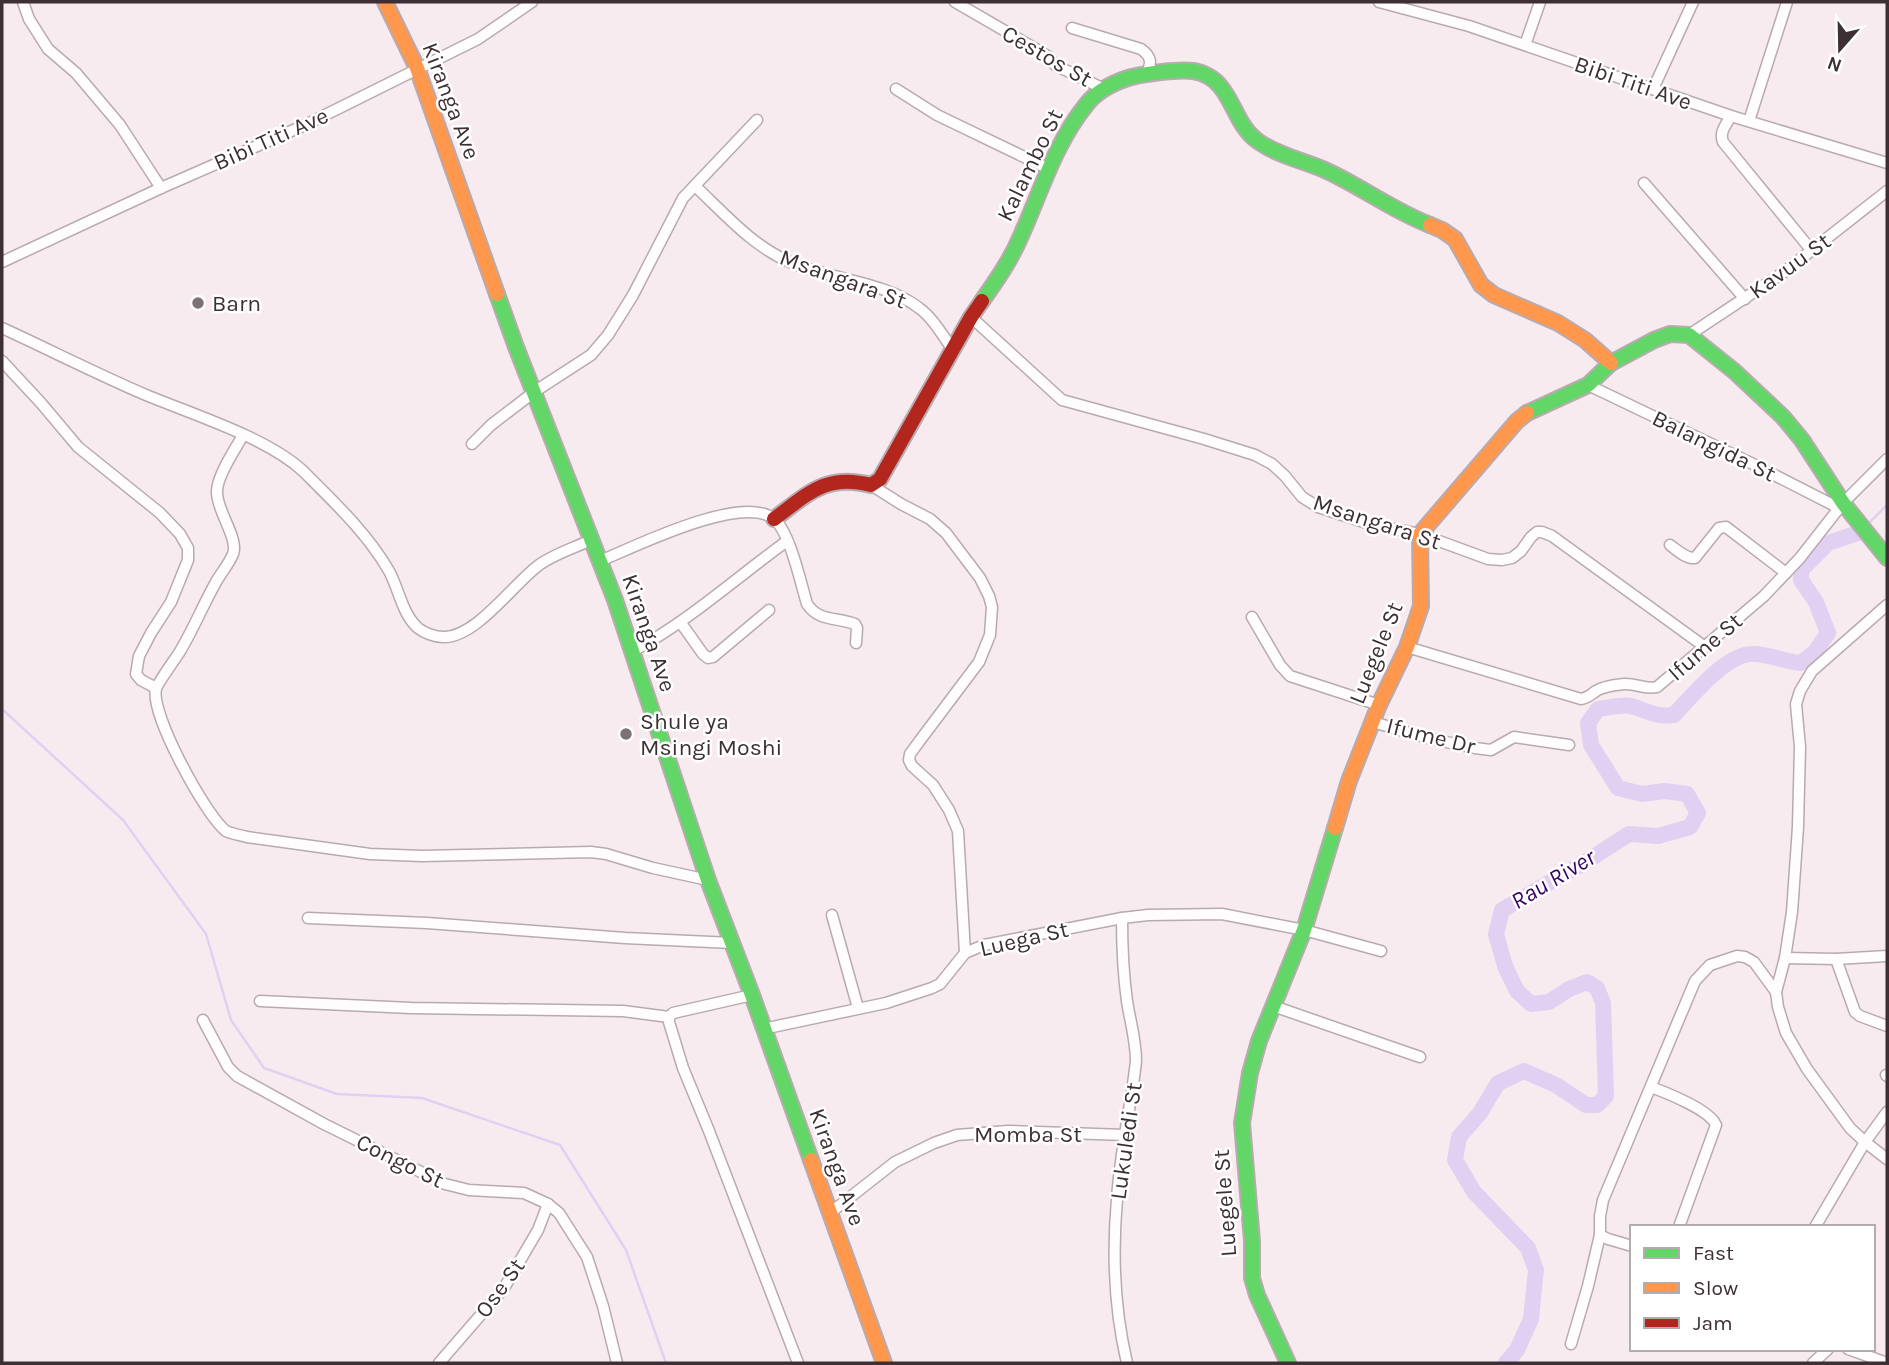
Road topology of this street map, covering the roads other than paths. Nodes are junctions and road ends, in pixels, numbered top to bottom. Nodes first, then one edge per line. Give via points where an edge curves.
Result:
1 (23, 2) edge
2 (386, 2) edge
3 (532, 2) edge
4 (955, 2) edge
5 (1379, 2) edge
6 (1540, 2) edge
7 (1693, 2) edge
8 (1787, 2) edge
9 (1072, 28) dead end
10 (1525, 45) junction
11 (417, 68) junction
12 (1146, 75) junction
13 (896, 89) dead end
14 (1104, 89) junction
15 (1653, 89) junction
16 (1731, 116) junction
17 (757, 120) dead end
18 (1749, 121) junction
19 (1887, 163) edge
20 (1049, 169) junction
21 (1644, 183) dead end
22 (695, 186) junction
23 (160, 188) junction
24 (1887, 191) edge
25 (1812, 251) junction
26 (2, 262) edge
27 (1745, 299) junction
28 (971, 317) junction
29 (2, 328) edge
30 (1689, 335) junction
31 (953, 350) junction
32 (2, 361) edge
33 (1611, 363) junction
34 (1588, 385) junction
35 (534, 392) junction
36 (243, 435) junction
37 (472, 444) dead end
38 (1887, 459) edge
39 (871, 485) junction
40 (1841, 505) junction
41 (774, 519) junction
42 (1420, 534) junction
43 (591, 540) junction
44 (788, 541) junction
45 (1670, 545) dead end
46 (1887, 558) edge
47 (600, 561) junction
48 (1786, 573) junction
49 (1887, 605) edge
50 (769, 610) dead end
51 (1252, 617) dead end
52 (681, 623) junction
53 (856, 643) dead end
54 (1407, 647) junction
55 (1705, 647) junction
56 (633, 651) junction
57 (156, 688) junction
58 (1379, 705) junction
59 (1373, 722) junction
60 (1569, 745) dead end
61 (708, 880) junction
62 (832, 915) dead end
63 (308, 918) dead end
64 (1122, 918) junction
65 (1304, 930) junction
66 (732, 943) junction
67 (1381, 951) dead end
68 (965, 953) junction
69 (1887, 956) edge
70 (1785, 958) junction
71 (1836, 959) junction
72 (1776, 992) junction
73 (752, 995) junction
74 (260, 1002) dead end
75 (1273, 1006) junction
76 (858, 1008) junction
77 (669, 1017) junction
78 (203, 1020) dead end
79 (1887, 1026) edge
80 (763, 1029) junction
81 (1420, 1057) dead end
82 (1651, 1087) junction
83 (1887, 1112) edge
84 (1125, 1135) junction
85 (1865, 1142) junction
86 (1887, 1159) edge
87 (548, 1204) junction
88 (830, 1213) junction
89 (1680, 1225) edge
90 (1816, 1225) edge
91 (1600, 1235) junction
92 (1630, 1245) edge
93 (1571, 1344) dead end
94 (1826, 1351) edge
95 (1854, 1351) edge
96 (439, 1363) edge
97 (617, 1363) edge
98 (798, 1363) edge
99 (884, 1363) edge
100 (1127, 1363) edge
101 (1288, 1363) edge
102 (1813, 1363) edge
103 (1887, 1363) edge

1 - 23 street via 48,49 76,73 120,125
2 - 11 street, Kiranga Ave
3 - 11 street, Bibi Titi Ave via 478,39
4 - 14 street, Cestos St via 1036,48 1055,65
5 - 10 street, Bibi Titi Ave
6 - 10 street
7 - 15 street
8 - 18 street
9 - 12 street via 1141,49 1151,61
10 - 15 street, Bibi Titi Ave
11 - 23 street, Bibi Titi Ave via 305,125
11 - 35 street, Kiranga Ave
12 - 14 street, Kalambo St
12 - 33 street, Kalambo St via 1195,71 1210,77 1220,85 1249,135 1261,144 1327,171 1448,234 1480,285 1558,323
13 - 20 street via 937,115
14 - 20 street, Kalambo St via 1073,123
15 - 16 street, Bibi Titi Ave
16 - 18 street, Bibi Titi Ave
16 - 25 street via 1720,136 1723,142
17 - 22 street
18 - 19 street, Bibi Titi Ave
20 - 28 street, Kalambo St via 1005,268
21 - 27 street
22 - 31 street, Msangara St via 760,246 791,263 874,287 920,308
22 - 35 street via 677,206 608,335 591,355
23 - 26 street, Bibi Titi Ave
24 - 25 street, Kavuu St
25 - 27 street, Kavuu St
27 - 30 street, Kavuu St
28 - 31 street, Kalambo St
28 - 42 street, Msangara St via 1062,400 1255,455 1272,464 1302,497 1318,507
29 - 36 street
30 - 33 street via 1670,334
30 - 40 street via 1783,417
31 - 39 street, Kalambo St via 886,471
32 - 57 street via 78,447 160,513 188,548 188,560 171,602 139,656 136,674
33 - 34 street
34 - 40 street, Balangida St
34 - 42 street via 1517,421
35 - 37 street
35 - 43 street, Kiranga Ave
36 - 43 street via 284,456 357,526 390,573 407,612 418,628 430,635 463,632 538,566
36 - 57 street via 216,494 233,553
38 - 40 street, Ifume St
39 - 41 street via 840,480
39 - 68 street via 946,533 980,578 992,607 989,635 979,662 909,760 933,785 958,831
40 - 46 street
40 - 48 street, Ifume St
41 - 44 street
41 - 47 street via 752,512 729,513 689,524
42 - 54 street, Luegele St via 1421,606
42 - 55 street, Msangara St via 1502,561 1542,532
43 - 47 street, Kiranga Ave
44 - 52 street
44 - 53 street via 807,604 816,614 855,624
45 - 48 street via 1695,558 1719,528 1726,527
47 - 56 street, Kiranga Ave
48 - 55 street, Ifume St
49 - 70 street via 1812,671 1796,704 1798,827
50 - 52 street via 708,658
51 - 58 street via 1290,676
52 - 56 street
54 - 55 street, Ifume St via 1585,699 1601,688 1623,684 1657,687
54 - 58 street, Luegele St
56 - 61 street, Kiranga Ave
57 - 61 street via 168,737 185,771 228,832 370,854 591,852
58 - 59 street, Luegele St
59 - 60 street, Ifume Dr via 1491,750 1514,737
59 - 65 street, Luegele St via 1349,781
61 - 66 street, Kiranga Ave
62 - 76 street
63 - 66 street
64 - 65 street, Luega St via 1222,914
64 - 68 street, Luega St via 984,945
64 - 84 street, Lukuledi St via 1127,1001 1136,1042
65 - 67 street, Luega St
65 - 75 street, Luegele St
66 - 73 street, Kiranga Ave
68 - 76 street, Luega St via 940,984
69 - 71 street
70 - 71 street
70 - 72 street
71 - 79 street via 1855,1012
72 - 82 street via 1745,957 1710,965 1695,981
72 - 85 street via 1786,1033 1800,1057
73 - 77 street
73 - 80 street, Kiranga Ave
74 - 77 street via 623,1011
75 - 81 street
75 - 101 street, Luegele St via 1250,1073 1242,1123 1252,1278
76 - 80 street, Luega St
77 - 98 street via 683,1068
78 - 87 street, Congo St via 237,1076 324,1124 445,1184 524,1193
80 - 88 street, Kiranga Ave
82 - 89 street via 1706,1114 1716,1125
82 - 91 street via 1603,1200
83 - 85 street
84 - 88 street, Momba St via 1008,1131 957,1135 895,1162
84 - 100 street, Lukuledi St via 1113,1273
85 - 86 street
85 - 90 street
87 - 96 street, Ose St via 505,1288
87 - 97 street via 559,1213 587,1257
88 - 99 street, Kiranga Ave
91 - 92 street
91 - 93 street
94 - 102 street
95 - 103 street

